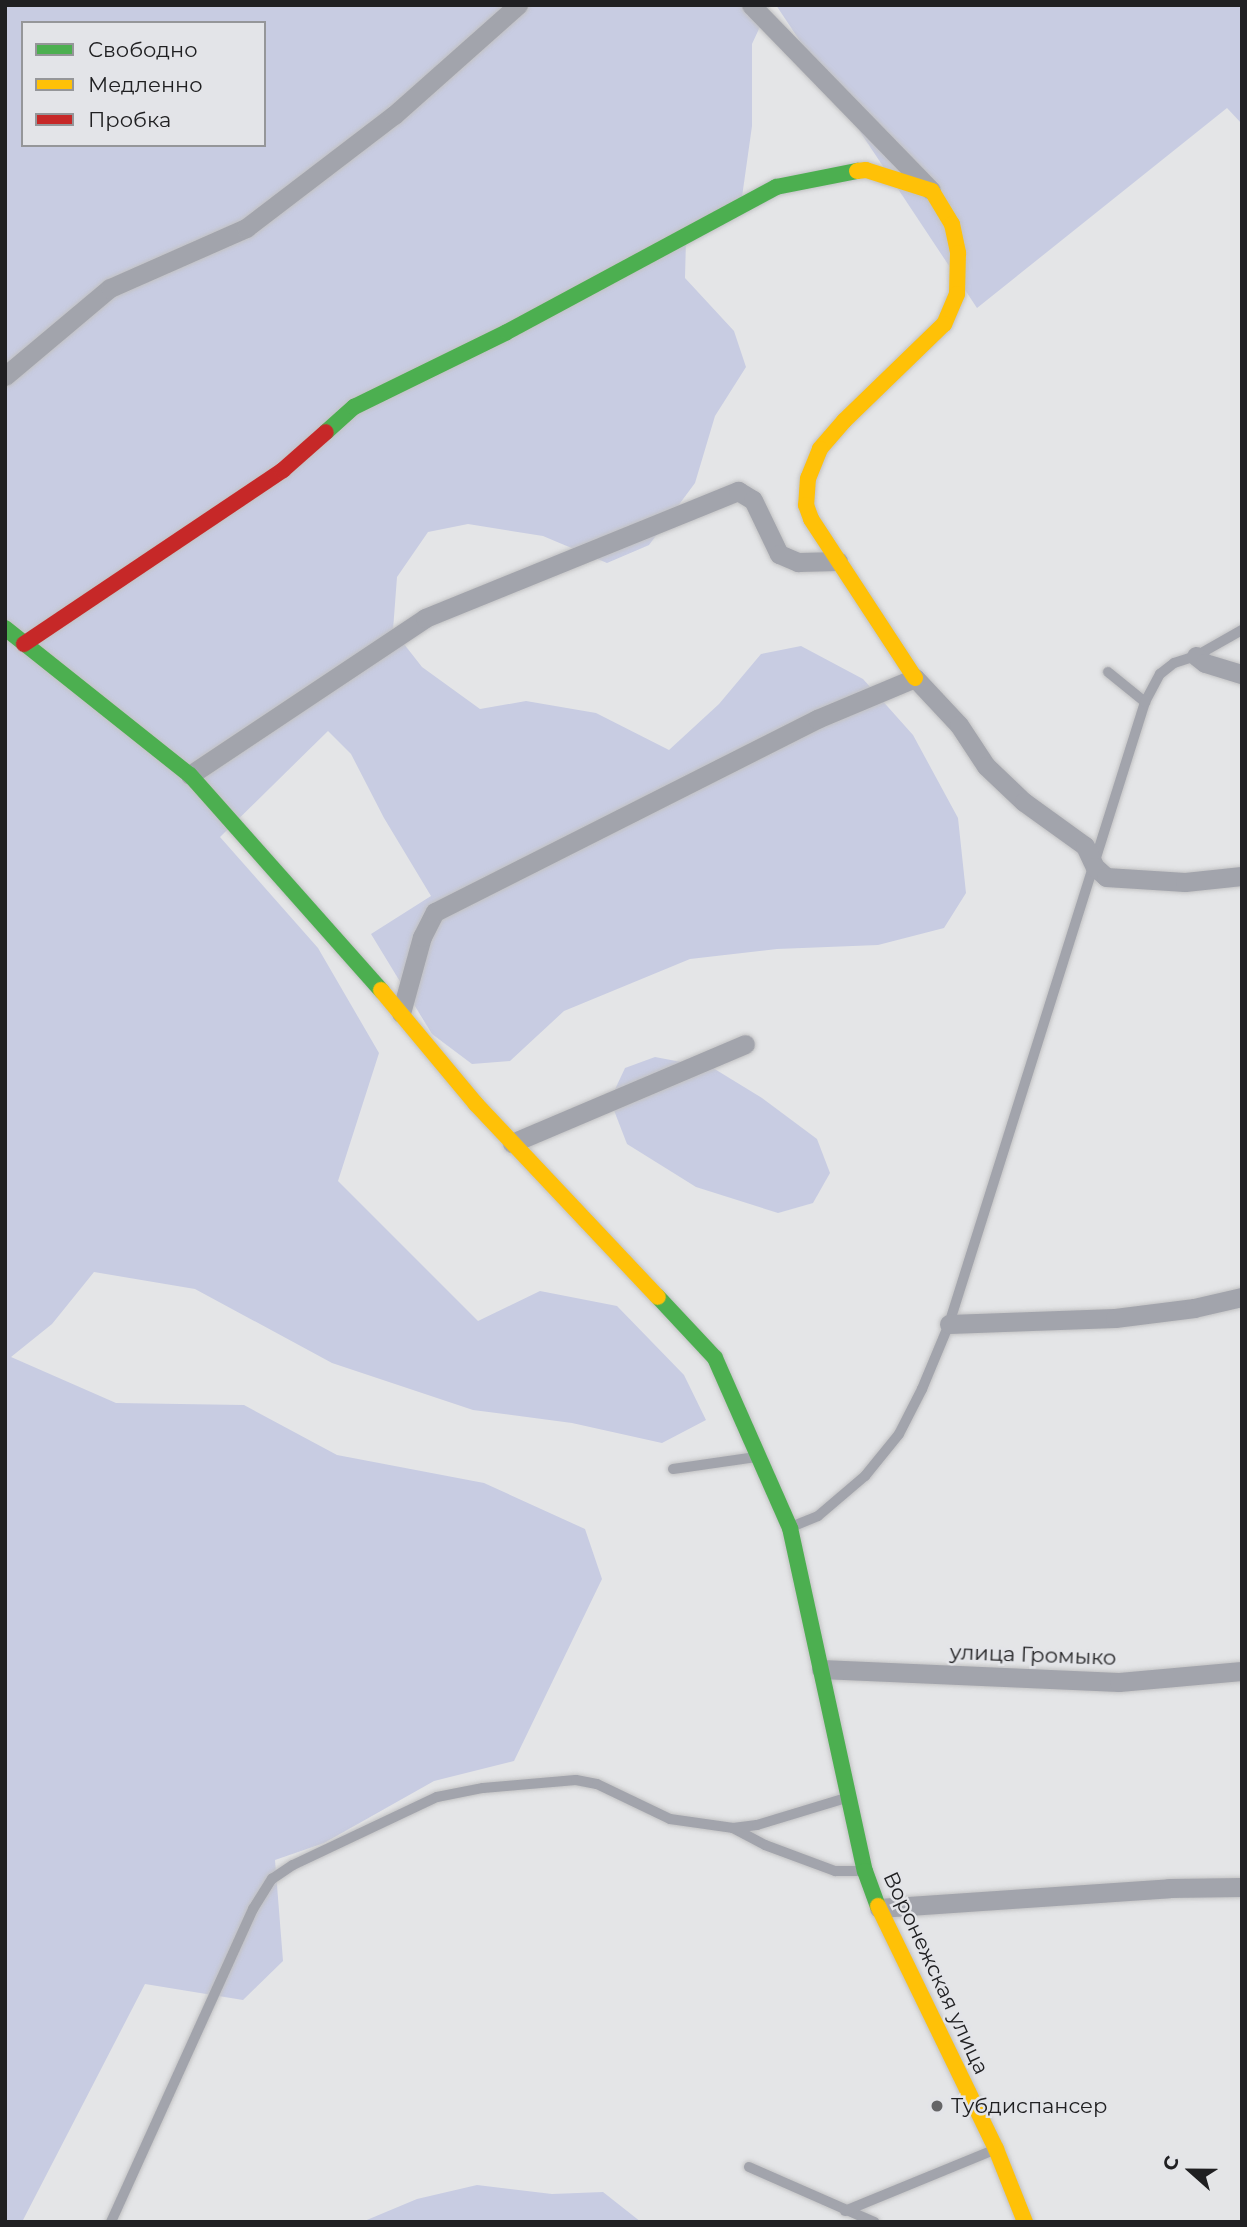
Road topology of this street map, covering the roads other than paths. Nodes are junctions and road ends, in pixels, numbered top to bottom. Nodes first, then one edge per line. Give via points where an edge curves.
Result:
1 (518, 5) edge
2 (751, 5) edge
3 (932, 191) junction
4 (5, 376) edge
5 (838, 561) junction
6 (5, 628) edge
7 (1242, 630) edge
8 (24, 643) junction
9 (1196, 656) junction
10 (1108, 673) dead end
11 (1242, 674) edge
12 (915, 678) junction
13 (1145, 702) junction
14 (190, 775) junction
15 (1095, 867) junction
16 (1242, 876) edge
17 (401, 1013) junction
18 (745, 1044) dead end
19 (512, 1143) junction
20 (1242, 1297) edge
21 (949, 1324) junction
22 (759, 1456) junction
23 (673, 1469) dead end
24 (790, 1528) junction
25 (821, 1670) junction
26 (1242, 1671) edge
27 (847, 1798) junction
28 (733, 1828) junction
29 (865, 1871) junction
30 (1242, 1887) edge
31 (879, 1908) junction
32 (996, 2149) junction
33 (749, 2167) dead end
34 (845, 2211) junction
35 (111, 2222) edge
36 (874, 2222) edge
37 (1025, 2222) edge

1 - 4 street via 394,115 246,228 110,288
2 - 3 street
3 - 5 street via 952,224 958,253 957,294 937,332 820,449 808,478 806,505
3 - 8 street via 866,170 776,187 508,332 354,407 282,470
5 - 12 street
5 - 14 street via 798,562 779,554 752,500 738,491 425,618
6 - 8 street, Воронежская улица
7 - 9 lane
8 - 14 street, Воронежская улица
9 - 11 street
9 - 13 lane via 1174,663 1160,674
10 - 13 lane
12 - 15 street via 959,725 986,766 1024,802 1085,846
12 - 17 street via 805,725 435,912 422,937
13 - 15 lane
14 - 17 street, Воронежская улица
15 - 16 street via 1106,877 1123,881 1185,882
15 - 21 lane
17 - 19 street, Воронежская улица
18 - 19 street
19 - 22 street, Воронежская улица via 715,1358
20 - 21 street via 1115,1318
21 - 24 lane via 899,1434 837,1503
22 - 23 lane
22 - 24 street, Воронежская улица
24 - 25 street, Воронежская улица
25 - 26 street, улица Громыко via 1119,1682
25 - 27 street, Воронежская улица
27 - 28 lane
27 - 29 street, Воронежская улица
28 - 29 lane via 835,1871
28 - 35 lane via 670,1819 597,1784 541,1782 437,1797 293,1865 272,1879 253,1909
29 - 31 street, Воронежская улица
30 - 31 street
31 - 32 street, Воронежская улица
32 - 34 lane
32 - 37 street, Воронежская улица
33 - 34 lane
34 - 36 lane

